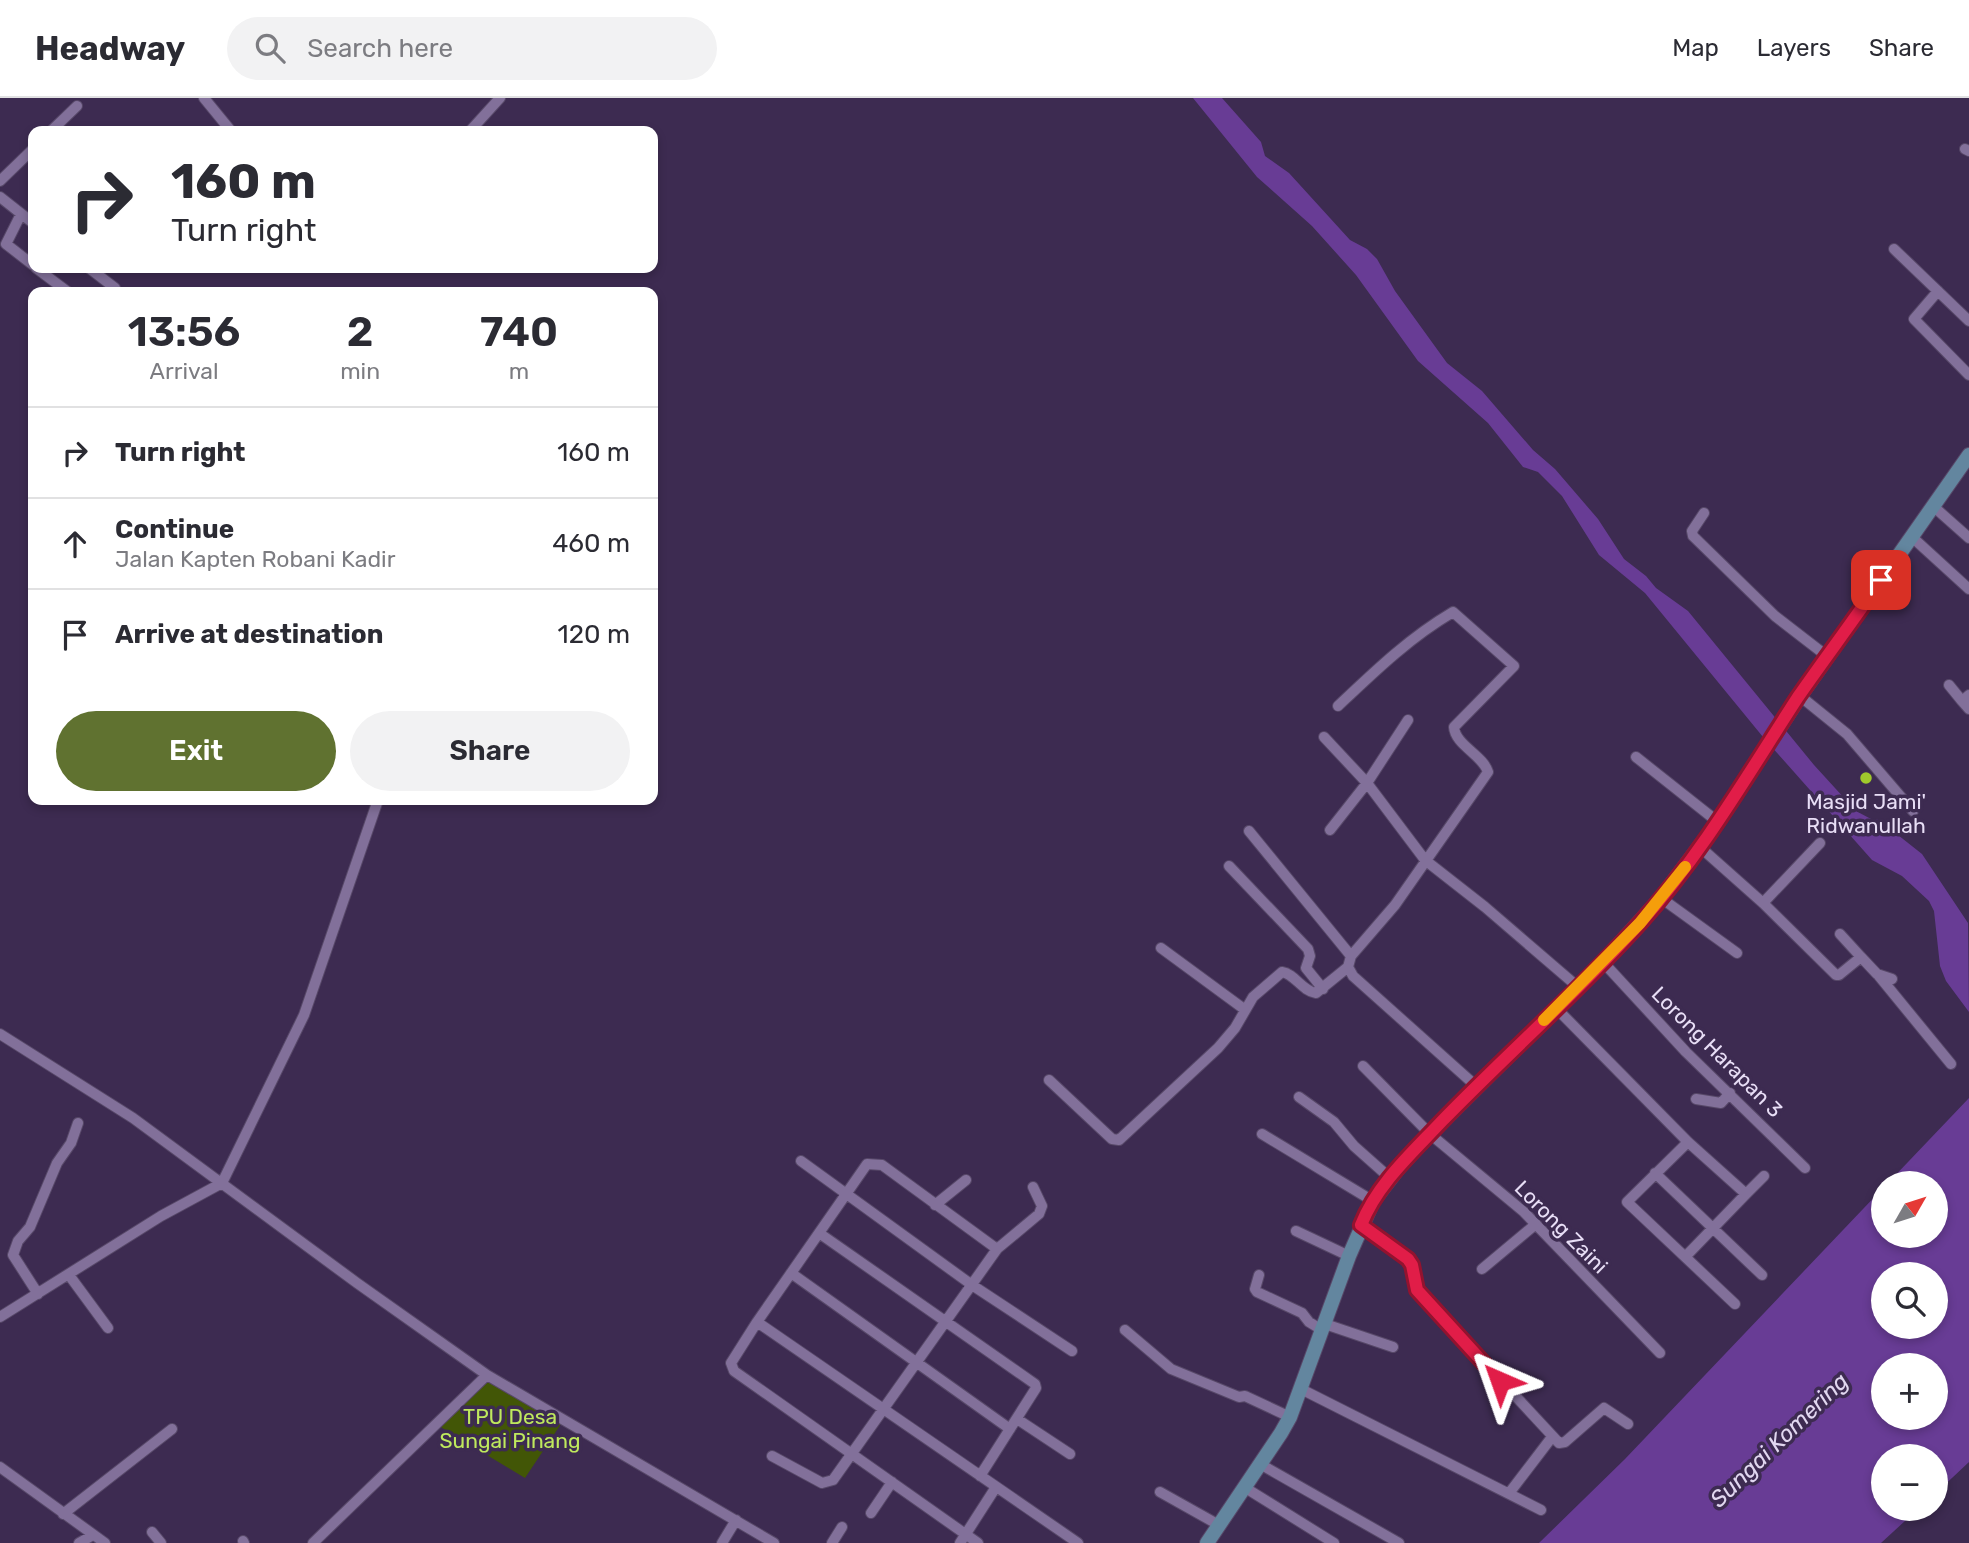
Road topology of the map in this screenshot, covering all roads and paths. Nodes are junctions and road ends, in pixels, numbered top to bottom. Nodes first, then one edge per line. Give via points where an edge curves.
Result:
1 (204, 98) edge
2 (500, 98) edge
3 (77, 106) dead end
4 (56, 126) edge
5 (227, 126) edge
6 (475, 126) edge
7 (28, 154) edge
8 (0, 181) edge
9 (0, 197) edge
10 (21, 214) junction
11 (28, 219) edge
12 (1894, 249) dead end
13 (28, 261) edge
14 (43, 273) edge
15 (96, 273) edge
16 (61, 287) edge
17 (114, 287) edge
18 (1938, 291) junction
19 (1969, 321) edge
20 (1969, 375) edge
21 (1969, 455) edge
22 (1933, 506) junction
23 (1704, 513) dead end
24 (1912, 537) junction
25 (1969, 538) edge
26 (1969, 589) edge
27 (1828, 657) junction
28 (1949, 685) dead end
29 (1800, 696) junction
30 (1967, 702) edge
31 (1338, 706) dead end
32 (1408, 720) dead end
33 (1324, 737) dead end
34 (1636, 757) dead end
35 (1367, 783) junction
36 (375, 805) edge
37 (1913, 811) dead end
38 (1718, 822) junction
39 (1330, 830) dead end
40 (1249, 831) dead end
41 (1820, 842) dead end
42 (1700, 847) junction
43 (1425, 860) junction
44 (1229, 866) dead end
45 (1661, 898) junction
46 (1763, 903) junction
47 (1840, 934) dead end
48 (1161, 948) dead end
49 (1737, 953) dead end
50 (1861, 957) junction
51 (1350, 962) junction
52 (1603, 962) junction
53 (1877, 974) junction
54 (1892, 979) dead end
55 (1578, 988) junction
56 (1323, 989) junction
57 (1556, 1008) junction
58 (1244, 1009) junction
59 (0, 1034) edge
60 (1951, 1064) dead end
61 (1363, 1066) dead end
62 (1049, 1080) dead end
63 (1476, 1086) junction
64 (1730, 1093) junction
65 (1299, 1097) dead end
66 (1696, 1099) dead end
67 (78, 1123) dead end
68 (1262, 1134) dead end
69 (1430, 1134) junction
70 (1688, 1142) junction
71 (801, 1161) dead end
72 (1805, 1168) dead end
73 (1656, 1173) junction
74 (1764, 1176) dead end
75 (1391, 1178) junction
76 (966, 1180) dead end
77 (222, 1183) junction
78 (1033, 1187) dead end
79 (1746, 1194) junction
80 (846, 1196) junction
81 (1373, 1201) junction
82 (935, 1205) junction
83 (1536, 1224) junction
84 (1361, 1225) junction
85 (1714, 1227) junction
86 (1296, 1230) dead end
87 (819, 1233) junction
88 (997, 1249) junction
89 (1349, 1256) junction
90 (1685, 1257) junction
91 (1482, 1269) dead end
92 (791, 1273) junction
93 (69, 1275) junction
94 (1259, 1275) dead end
95 (1762, 1275) dead end
96 (972, 1285) junction
97 (38, 1294) junction
98 (1735, 1304) dead end
99 (0, 1317) edge
100 (946, 1321) junction
101 (757, 1322) junction
102 (1324, 1327) junction
103 (108, 1328) dead end
104 (1125, 1330) dead end
105 (1393, 1347) dead end
106 (1072, 1351) dead end
107 (1660, 1353) dead end
108 (915, 1363) junction
109 (487, 1375) junction
110 (1301, 1389) junction
111 (882, 1410) junction
112 (1290, 1417) junction
113 (1017, 1419) junction
114 (1628, 1424) dead end
115 (172, 1429) dead end
116 (1010, 1429) junction
117 (1552, 1437) junction
118 (1070, 1454) dead end
119 (851, 1455) junction
120 (772, 1456) dead end
121 (1260, 1464) junction
122 (0, 1467) edge
123 (980, 1476) junction
124 (892, 1482) junction
125 (996, 1487) junction
126 (1244, 1487) junction
127 (1160, 1492) dead end
128 (1510, 1492) junction
129 (1541, 1510) dead end
130 (871, 1513) dead end
131 (63, 1514) junction
132 (736, 1520) junction
133 (1219, 1525) junction
134 (842, 1527) dead end
135 (152, 1532) dead end
136 (93, 1535) junction
137 (963, 1539) edge
138 (79, 1543) edge
139 (105, 1543) edge
140 (161, 1543) edge
141 (313, 1543) edge
142 (722, 1543) edge
143 (774, 1543) edge
144 (832, 1543) edge
145 (978, 1543) edge
146 (1078, 1543) edge
147 (1207, 1543) edge
148 (1334, 1543) edge
149 (1399, 1543) edge

1 - 5 street
2 - 6 street
3 - 4 street
7 - 8 street
9 - 10 street
10 - 11 street
10 - 13 street via 6,244
12 - 18 street
14 - 16 street
15 - 17 street
18 - 19 street
18 - 20 street via 1914,318
21 - 22 main road
22 - 24 main road
22 - 25 street
23 - 27 street via 1693,536 1775,616
24 - 26 street
24 - 27 main road
27 - 29 main road
28 - 30 street
29 - 37 street via 1847,734
29 - 38 main road
31 - 43 street via 1401,647 1453,612 1514,666 1454,727 1488,772
32 - 35 street
33 - 35 street
34 - 38 street
35 - 39 street
35 - 43 street
36 - 77 street via 304,1015
38 - 42 main road
40 - 51 street
41 - 46 street
42 - 45 main road
42 - 46 street
43 - 51 street
43 - 55 street
44 - 56 street via 1308,948 1306,968
45 - 49 street
45 - 52 main road
46 - 50 street via 1836,975
47 - 50 street
48 - 58 street
50 - 53 street
51 - 56 street
51 - 63 street via 1353,976
52 - 55 main road
52 - 64 street, Lorong Harapan 3
53 - 54 street
53 - 60 street
55 - 57 main road
56 - 58 street via 1312,993 1284,971
57 - 63 main road
57 - 70 street
58 - 62 street via 1218,1048 1119,1140 1112,1139
59 - 77 street via 134,1118
61 - 69 street, Lorong Zaini
63 - 69 main road
64 - 66 street via 1721,1103
64 - 72 street, Lorong Harapan 3
65 - 75 street via 1334,1122
67 - 97 street via 13,1255
68 - 81 street
69 - 75 main road
69 - 83 street, Lorong Zaini
70 - 73 street
70 - 79 street
71 - 80 street
73 - 85 street
73 - 90 street via 1627,1202
74 - 79 street
75 - 81 main road
76 - 82 street
77 - 93 street
77 - 109 street
78 - 88 street via 1042,1206 1039,1214
79 - 85 street
80 - 82 street via 867,1164 875,1163
80 - 87 street
80 - 96 street
81 - 84 main road
82 - 88 street
83 - 91 street
83 - 107 street, Lorong Zaini
84 - 89 main road
84 - 117 street via 1408,1259 1417,1290
85 - 90 street
85 - 95 street
86 - 89 street
87 - 92 street
87 - 100 street
88 - 96 street
89 - 102 main road
90 - 98 street
92 - 101 street
92 - 108 street
93 - 97 street
93 - 103 street
94 - 102 street via 1257,1292
96 - 100 street
96 - 106 street
97 - 99 street
100 - 108 street
100 - 113 street via 1035,1384
101 - 111 street
101 - 119 street via 733,1358 734,1371
102 - 105 street
102 - 110 main road
104 - 112 street via 1171,1368
108 - 111 street
108 - 116 street
109 - 132 street
109 - 141 street
110 - 112 main road
110 - 128 street
111 - 119 street
111 - 123 street
112 - 121 main road
113 - 116 street
113 - 118 street
114 - 117 street via 1604,1408 1564,1443
115 - 131 street
116 - 123 street
117 - 128 street
119 - 120 street via 833,1480 825,1483
119 - 124 street
121 - 126 main road
121 - 149 street
122 - 131 street
123 - 125 street
124 - 130 street
124 - 137 street
125 - 137 street
125 - 146 street
126 - 133 main road
126 - 148 street
127 - 133 street
128 - 129 street
131 - 136 street
132 - 142 street
132 - 143 street
133 - 147 main road
134 - 144 street
135 - 140 street
136 - 138 street
136 - 139 street
137 - 145 street

